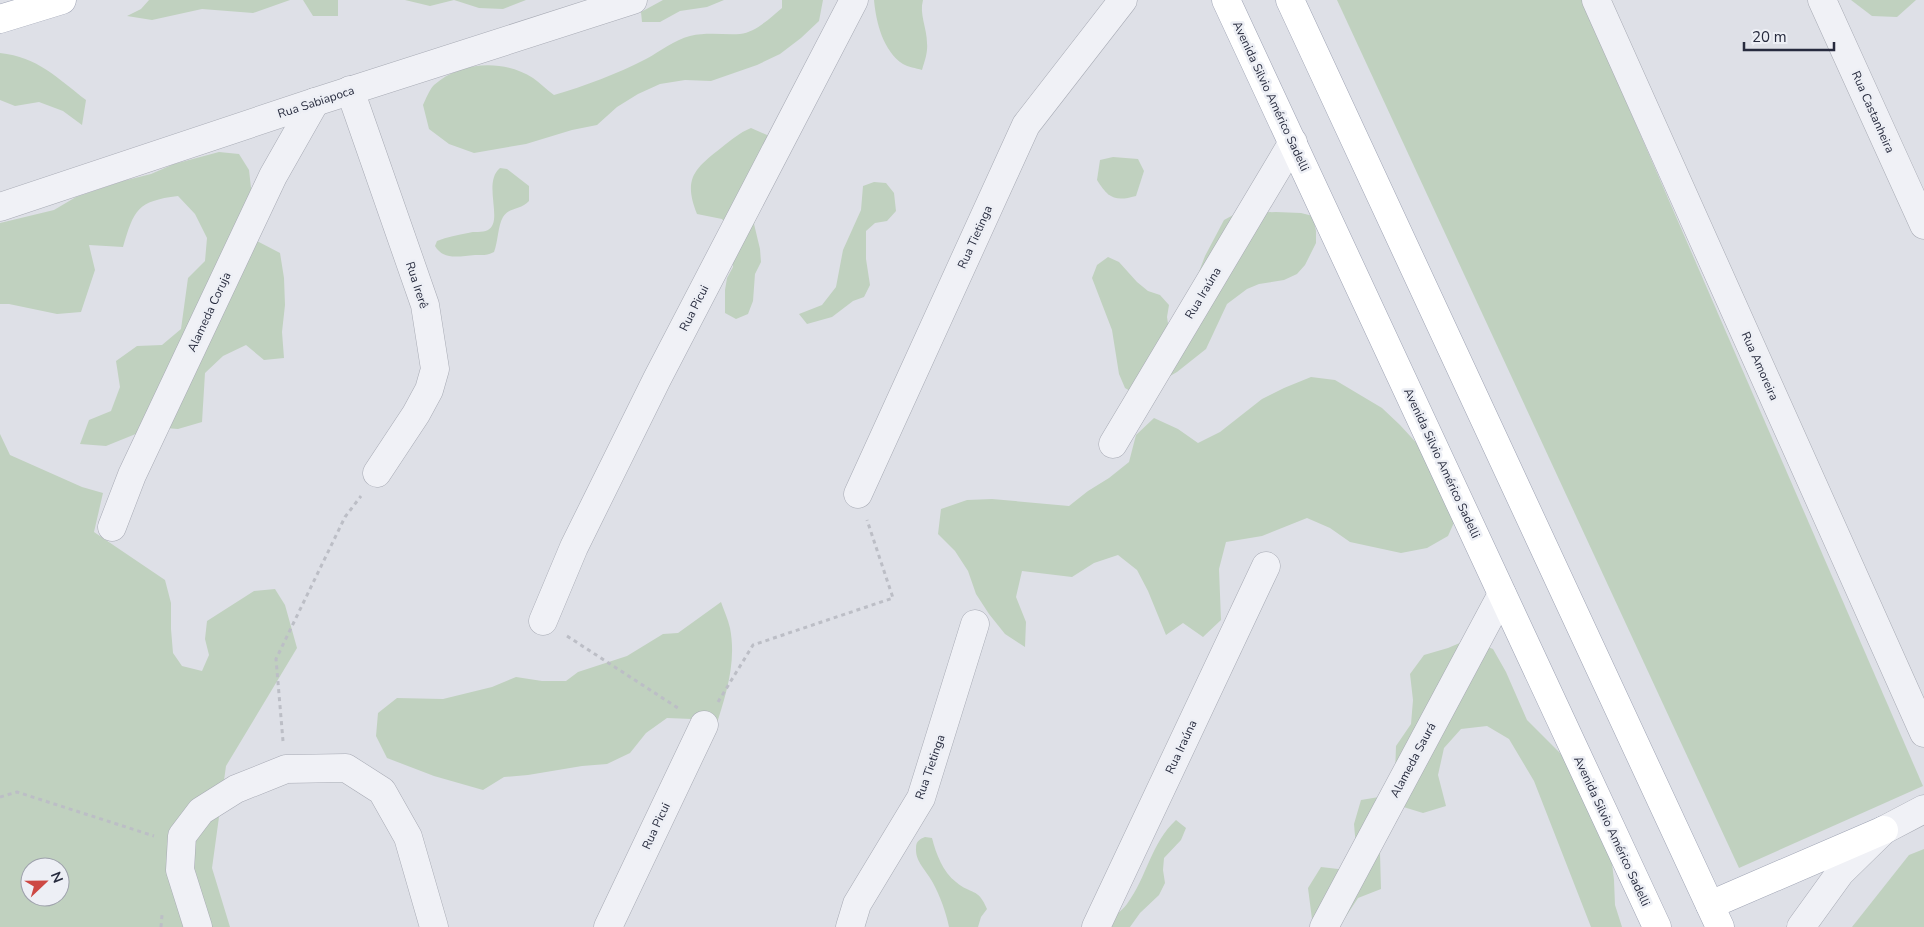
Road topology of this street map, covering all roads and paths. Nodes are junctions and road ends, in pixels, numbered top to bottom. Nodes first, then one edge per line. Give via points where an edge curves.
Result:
1 (62, 0) edge
2 (633, 0) edge
3 (854, 0) edge
4 (1123, 0) edge
5 (1226, 0) edge
6 (1290, 0) edge
7 (1596, 0) edge
8 (1822, 0) edge
9 (0, 19) edge
10 (350, 90) junction
11 (316, 102) junction
12 (1292, 142) junction
13 (0, 207) edge
14 (1924, 225) edge
15 (1113, 444) dead end
16 (377, 473) joint
17 (858, 494) joint
18 (112, 527) dead end
19 (1266, 566) dead end
20 (1502, 594) junction
21 (543, 621) joint
22 (975, 624) dead end
23 (704, 725) junction
24 (1924, 733) edge
25 (286, 769) junction
26 (0, 797) edge
27 (1924, 809) edge
28 (1884, 830) junction
29 (161, 838) dead end
30 (163, 908) dead end
31 (1715, 916) edge
32 (161, 927) edge
33 (198, 927) edge
34 (434, 927) edge
35 (608, 927) edge
36 (850, 927) edge
37 (1096, 927) edge
38 (1324, 927) edge
39 (1657, 927) edge
40 (1800, 927) edge

1 - 9 main road
2 - 10 street, Rua Sabiapoca
3 - 21 street, Rua Picui via 649,396 574,547
4 - 17 street, Rua Tietinga via 1026,125
5 - 12 main road, Avenida Silvio Américo Sadelli
6 - 31 main road
7 - 24 street, Rua Amoreira
8 - 14 street, Rua Castanheira
10 - 11 street, Rua Sabiapoca
10 - 16 street, Rua Irerê via 425,305 435,369 429,390 416,414
11 - 13 street, Rua Sabiapoca
11 - 18 street, Alameda Coruja via 273,176 132,475
12 - 15 street, Rua Iraúna
12 - 20 main road, Avenida Silvio Américo Sadelli
16 - 25 path via 346,517 276,659
17 - 23 path via 893,598 753,645
19 - 37 street, Rua Iraúna
20 - 38 street, Alameda Saurá
20 - 39 main road, Avenida Silvio Américo Sadelli
21 - 23 path
22 - 36 street, Rua Tietinga via 921,798 857,904
23 - 35 street, Rua Picui
25 - 33 street via 236,789 201,812 182,836 180,870
25 - 34 street via 346,768 382,791 408,836
26 - 29 path via 17,792
27 - 28 street
28 - 31 main road
28 - 40 street via 1840,873
30 - 32 path

